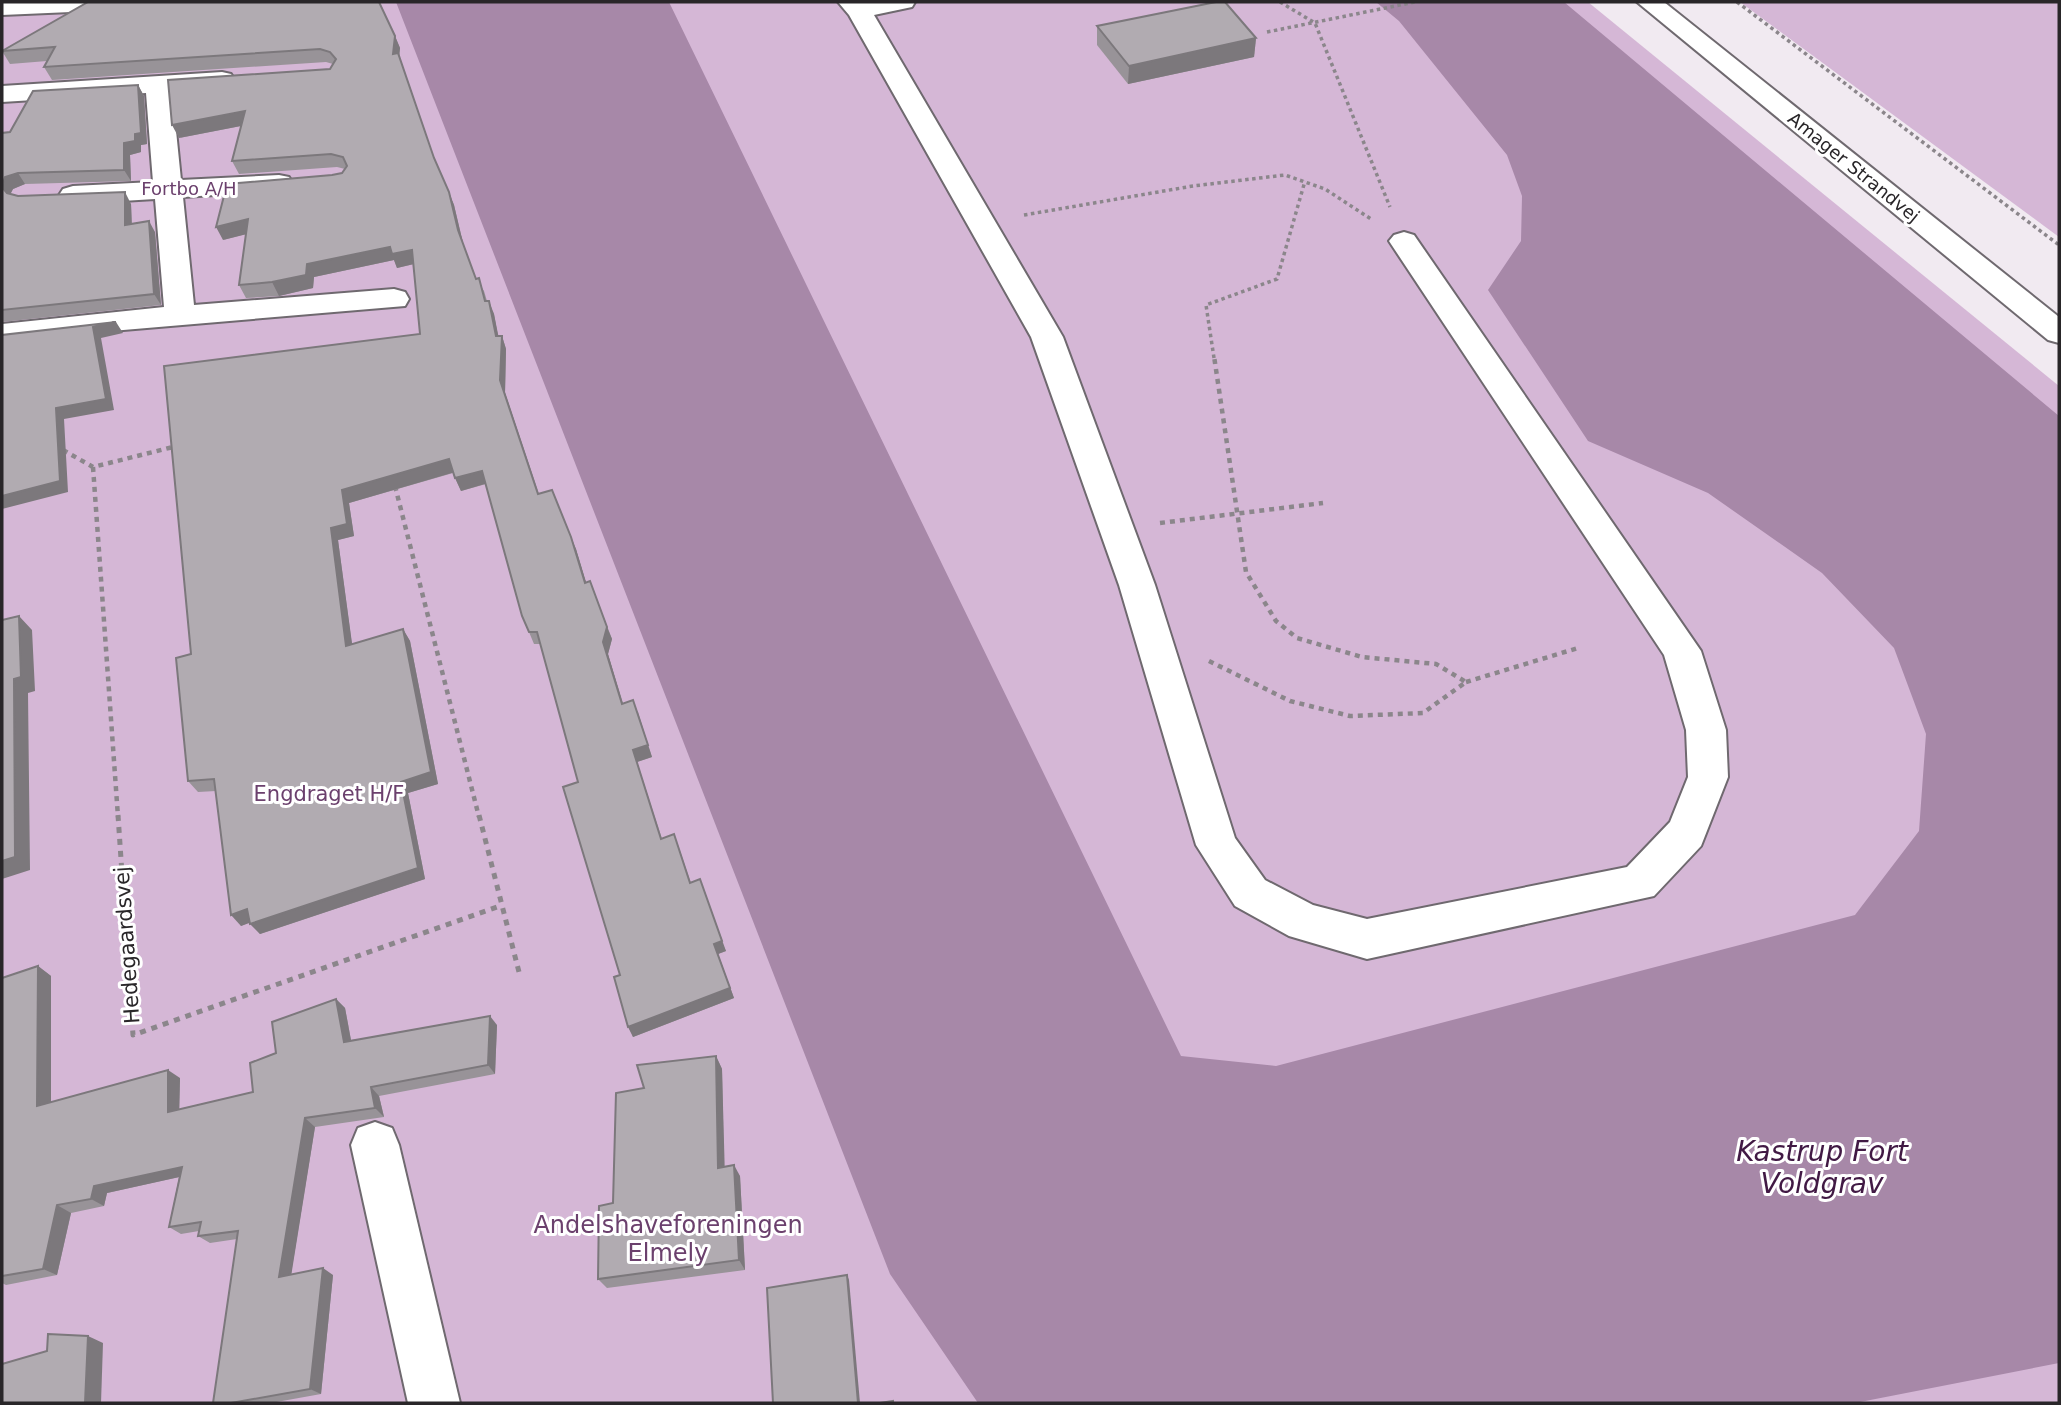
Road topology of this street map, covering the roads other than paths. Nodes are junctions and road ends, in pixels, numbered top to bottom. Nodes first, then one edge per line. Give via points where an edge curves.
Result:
1 (140, 2) edge
2 (903, 2) edge
3 (1649, 2) edge
4 (854, 6) edge
5 (2, 8) edge
6 (242, 79) edge
7 (158, 84) junction
8 (2, 94) edge
9 (311, 180) edge
10 (169, 191) junction
11 (51, 195) edge
12 (1404, 241) road end
13 (394, 299) dead end
14 (180, 316) junction
15 (2059, 333) edge
16 (2, 334) edge
17 (375, 1145) dead end
18 (434, 1403) edge

1 - 5 street
2 - 4 street
3 - 15 street, Amager Strandvej
4 - 12 street via 1047,337 1137,585 1217,845 1250,893 1304,922 1367,939 1639,883 1686,833 1708,777 1706,730 1682,651
6 - 7 street
7 - 8 street
7 - 10 street
9 - 10 street
10 - 11 street
10 - 14 street
13 - 14 street
14 - 16 street
17 - 18 street

